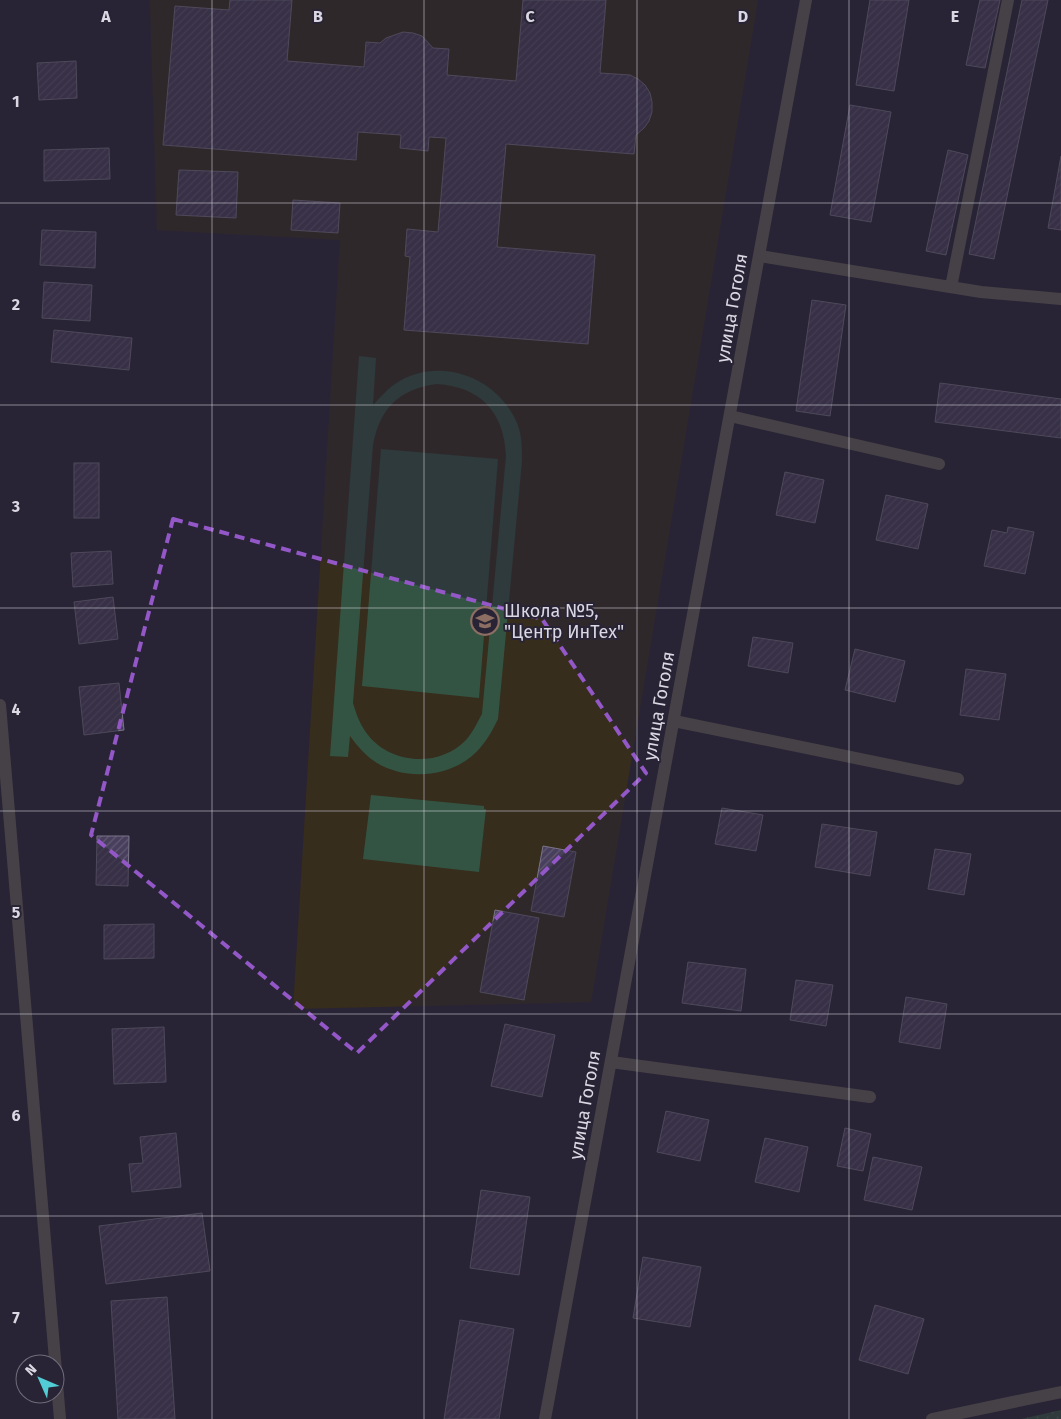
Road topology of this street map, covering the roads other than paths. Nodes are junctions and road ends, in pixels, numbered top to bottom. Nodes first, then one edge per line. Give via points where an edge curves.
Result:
1 (806, 0) edge
2 (1008, 0) edge
3 (760, 256) junction
4 (951, 287) junction
5 (1061, 299) edge
6 (730, 416) junction
7 (939, 464) dead end
8 (0, 705) edge
9 (674, 721) junction
10 (958, 779) dead end
11 (611, 1062) junction
12 (870, 1097) dead end
13 (1061, 1392) edge
14 (60, 1419) edge
15 (545, 1419) edge
16 (932, 1419) edge

1 - 3 street, улица Гоголя
2 - 4 street
3 - 4 street
3 - 6 street, улица Гоголя
4 - 5 street
6 - 7 street
6 - 9 street, улица Гоголя
8 - 14 street
9 - 10 street
9 - 11 street, улица Гоголя
11 - 12 street
11 - 15 street, улица Гоголя
13 - 16 street

